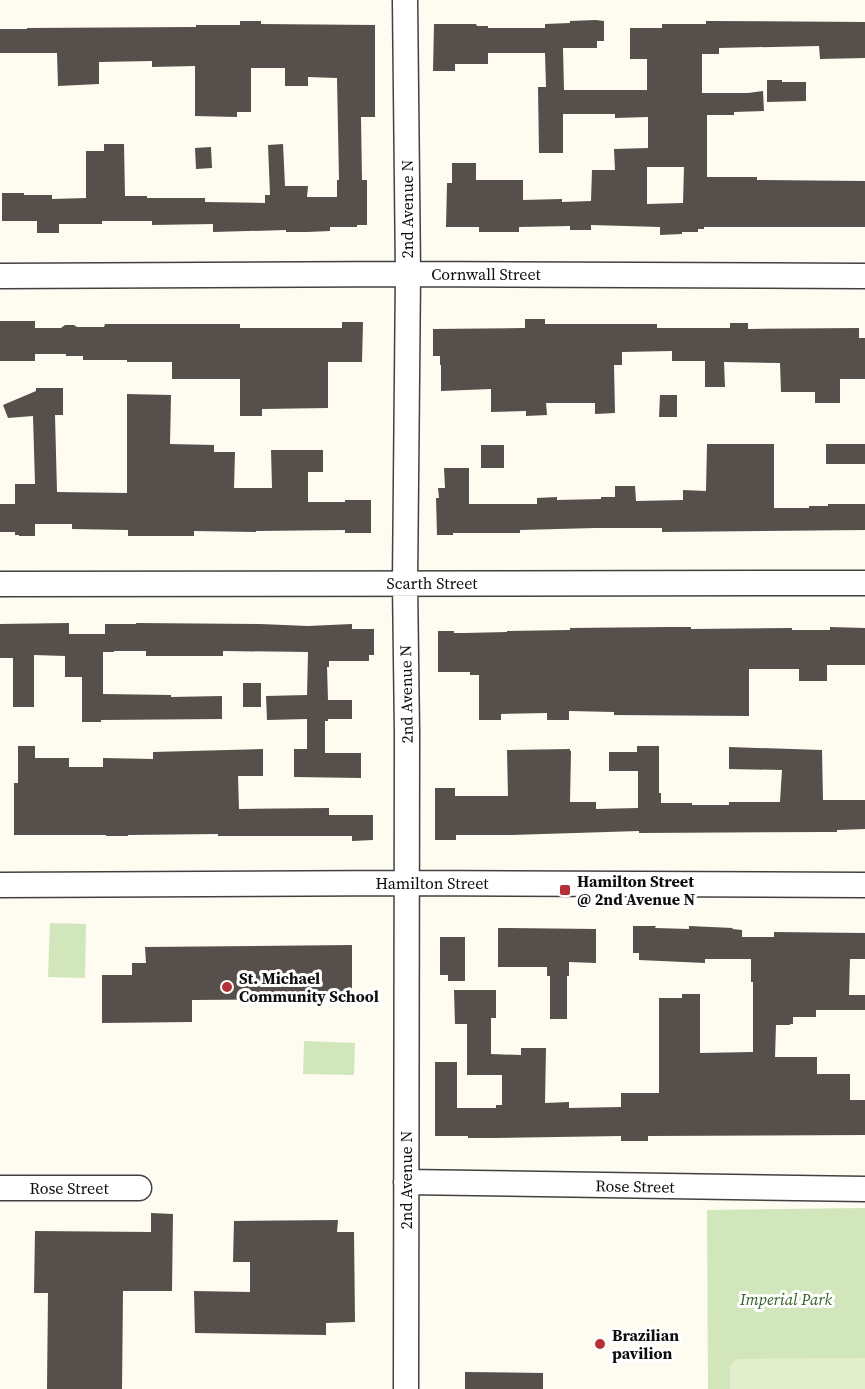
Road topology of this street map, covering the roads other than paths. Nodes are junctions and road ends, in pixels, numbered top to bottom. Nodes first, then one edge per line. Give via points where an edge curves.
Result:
1 (405, 0) edge
2 (408, 274) junction
3 (0, 276) edge
4 (865, 276) edge
5 (405, 583) junction
6 (865, 583) edge
7 (0, 584) edge
8 (406, 883) junction
9 (0, 885) edge
10 (865, 885) edge
11 (406, 1182) junction
12 (0, 1188) edge
13 (139, 1188) dead end
14 (865, 1189) edge
15 (406, 1389) edge

1 - 2 street, 2nd Avenue N
2 - 3 street, Cornwall Street
2 - 4 street, Cornwall Street
2 - 5 street, 2nd Avenue N
5 - 6 street, Scarth Street
5 - 7 street, Scarth Street
5 - 8 street, 2nd Avenue N
8 - 9 street, Hamilton Street
8 - 10 street, Hamilton Street
8 - 11 street, 2nd Avenue N
11 - 14 street, Rose Street
11 - 15 street, 2nd Avenue N
12 - 13 street, Rose Street

